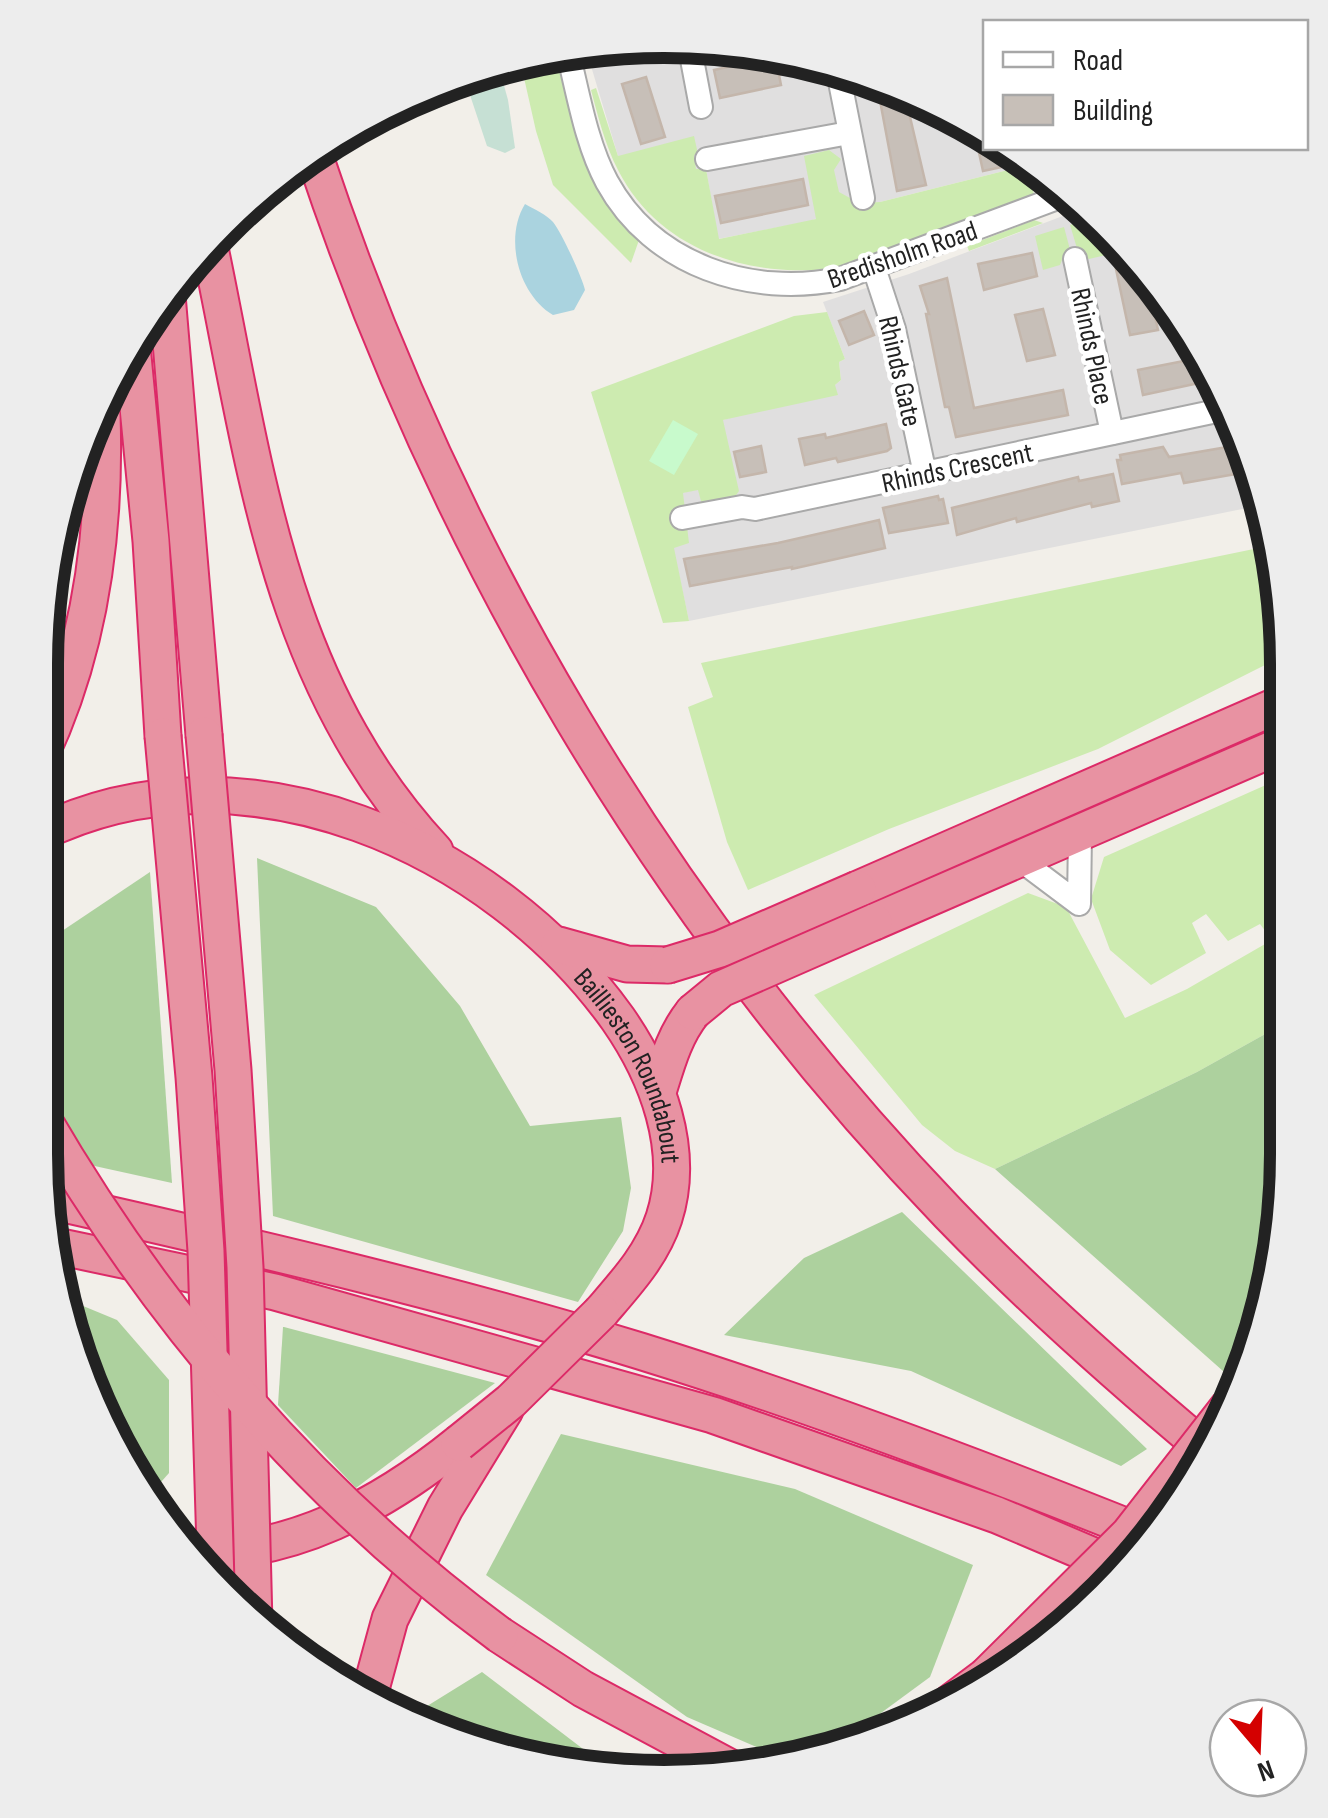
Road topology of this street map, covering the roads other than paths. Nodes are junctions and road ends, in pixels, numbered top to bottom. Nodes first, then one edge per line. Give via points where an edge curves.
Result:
1 (692, 59) edge
2 (576, 64) edge
3 (840, 84) edge
4 (701, 107) dead end
5 (849, 133) junction
6 (707, 159) dead end
7 (318, 166) edge
8 (863, 198) dead end
9 (1054, 200) edge
10 (212, 259) edge
11 (1075, 259) dead end
12 (874, 268) junction
13 (168, 316) edge
14 (134, 370) edge
15 (1215, 411) edge
16 (1112, 433) junction
17 (102, 439) edge
18 (925, 474) junction
19 (682, 518) dead end
20 (1270, 708) edge
21 (58, 712) edge
22 (1270, 750) edge
23 (58, 825) edge
24 (1080, 834) junction
25 (1019, 859) junction
26 (449, 866) junction
27 (554, 943) junction
28 (658, 1092) junction
29 (58, 1145) edge
30 (60, 1203) edge
31 (65, 1248) edge
32 (1197, 1442) edge
33 (466, 1451) junction
34 (1187, 1461) edge
35 (1138, 1532) edge
36 (206, 1551) edge
37 (215, 1562) edge
38 (1111, 1564) edge
39 (253, 1600) edge
40 (1013, 1649) edge
41 (372, 1685) edge
42 (709, 1758) edge

1 - 4 street
2 - 12 street, Bredisholm Road via 608,185 630,214 689,261 721,276 781,286
3 - 5 street
5 - 6 street
5 - 8 street
7 - 32 highway via 421,432 492,577 582,738 690,902 833,1084 947,1212 1110,1370
9 - 12 street, Bredisholm Road
10 - 26 highway via 259,483 301,636 350,740
11 - 16 street, Rhinds Place
12 - 18 street, Rhinds Gate
13 - 39 highway, bridge via 231,1050
14 - 37 highway, bridge via 206,1251
15 - 16 street, Rhinds Crescent
16 - 18 street, Rhinds Crescent
17 - 21 highway via 90,596
18 - 19 street, Rhinds Crescent
20 - 27 highway, bridge via 720,949 668,965 615,962
22 - 24 highway
23 - 26 highway, Baillieston Roundabout via 136,800 216,795 332,815
24 - 25 highway
24 - 25 street via 1079,904
25 - 28 highway, bridge via 721,989 693,1012 675,1040
26 - 27 highway, Baillieston Roundabout
27 - 28 highway, Baillieston Roundabout via 621,1024
28 - 33 highway, Baillieston Roundabout, bridge via 670,1175 664,1219 635,1273
29 - 42 highway, bridge via 149,1285 230,1386 364,1522 500,1635
30 - 35 highway via 374,1276 640,1351 870,1428
31 - 38 highway via 274,1292 713,1415 997,1515
33 - 36 highway, Baillieston Roundabout via 330,1525 274,1542
33 - 41 highway via 446,1508 390,1620
34 - 40 highway, bridge via 1130,1534

